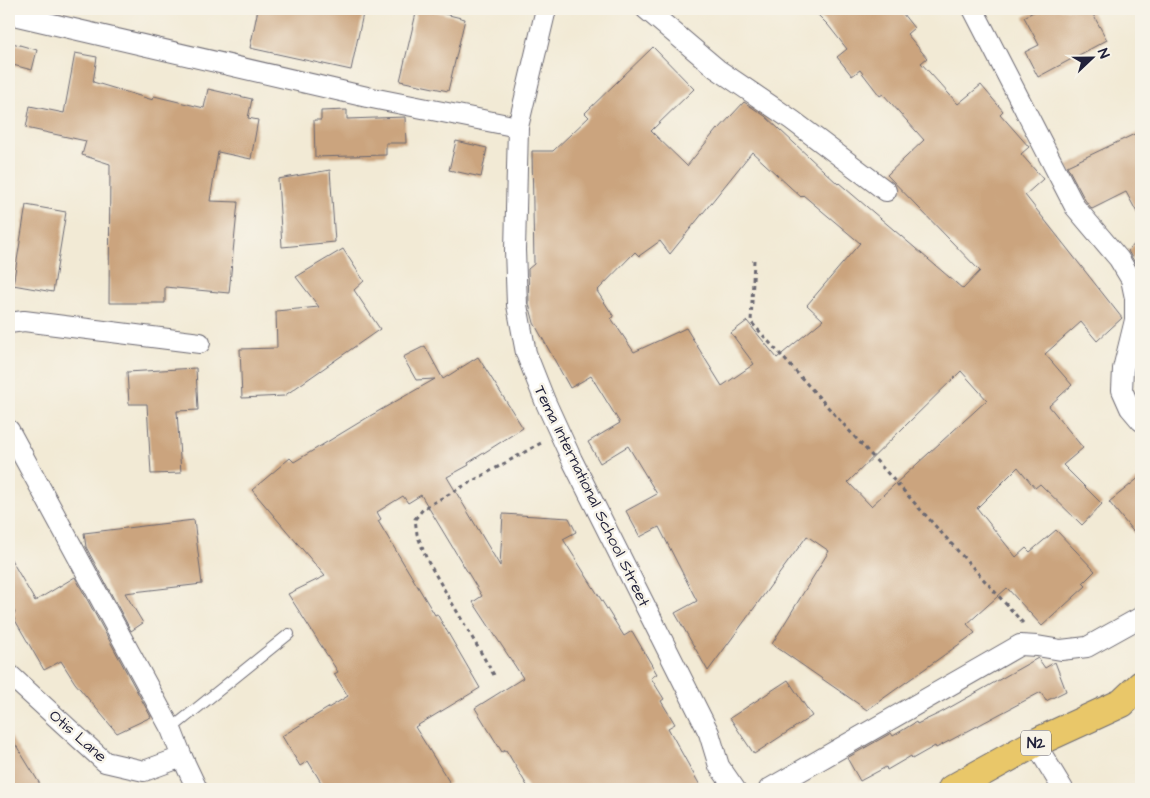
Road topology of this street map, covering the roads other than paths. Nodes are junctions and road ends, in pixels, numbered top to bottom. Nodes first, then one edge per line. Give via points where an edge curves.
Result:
1 (546, 9) edge
2 (646, 9) edge
3 (973, 9) edge
4 (9, 14) edge
5 (518, 127) junction
6 (886, 191) dead end
7 (9, 323) edge
8 (200, 343) dead end
9 (1141, 420) edge
10 (9, 430) edge
11 (1141, 617) edge
12 (289, 634) dead end
13 (9, 674) edge
14 (1136, 699) edge
15 (171, 729) junction
16 (1035, 743) junction
17 (182, 758) junction
18 (197, 789) edge
19 (735, 789) edge
20 (769, 789) edge
21 (952, 789) edge
22 (1063, 789) edge

1 - 5 street, Tema International School Street
2 - 6 street via 717,69 792,120
3 - 9 street via 1075,207 1120,259 1131,279 1135,320 1123,369 1122,390 1130,408
4 - 5 street via 367,97
5 - 19 street, Tema International School Street via 515,250 517,304 526,353 559,433 709,733 719,766
7 - 8 street via 24,321
10 - 15 street
11 - 20 street via 1087,647 1061,650 1020,645
12 - 15 lane
13 - 17 street, Otis Lane via 105,762 144,771
14 - 16 highway, N2
15 - 17 street
16 - 21 highway, N2
16 - 22 street
17 - 18 street

